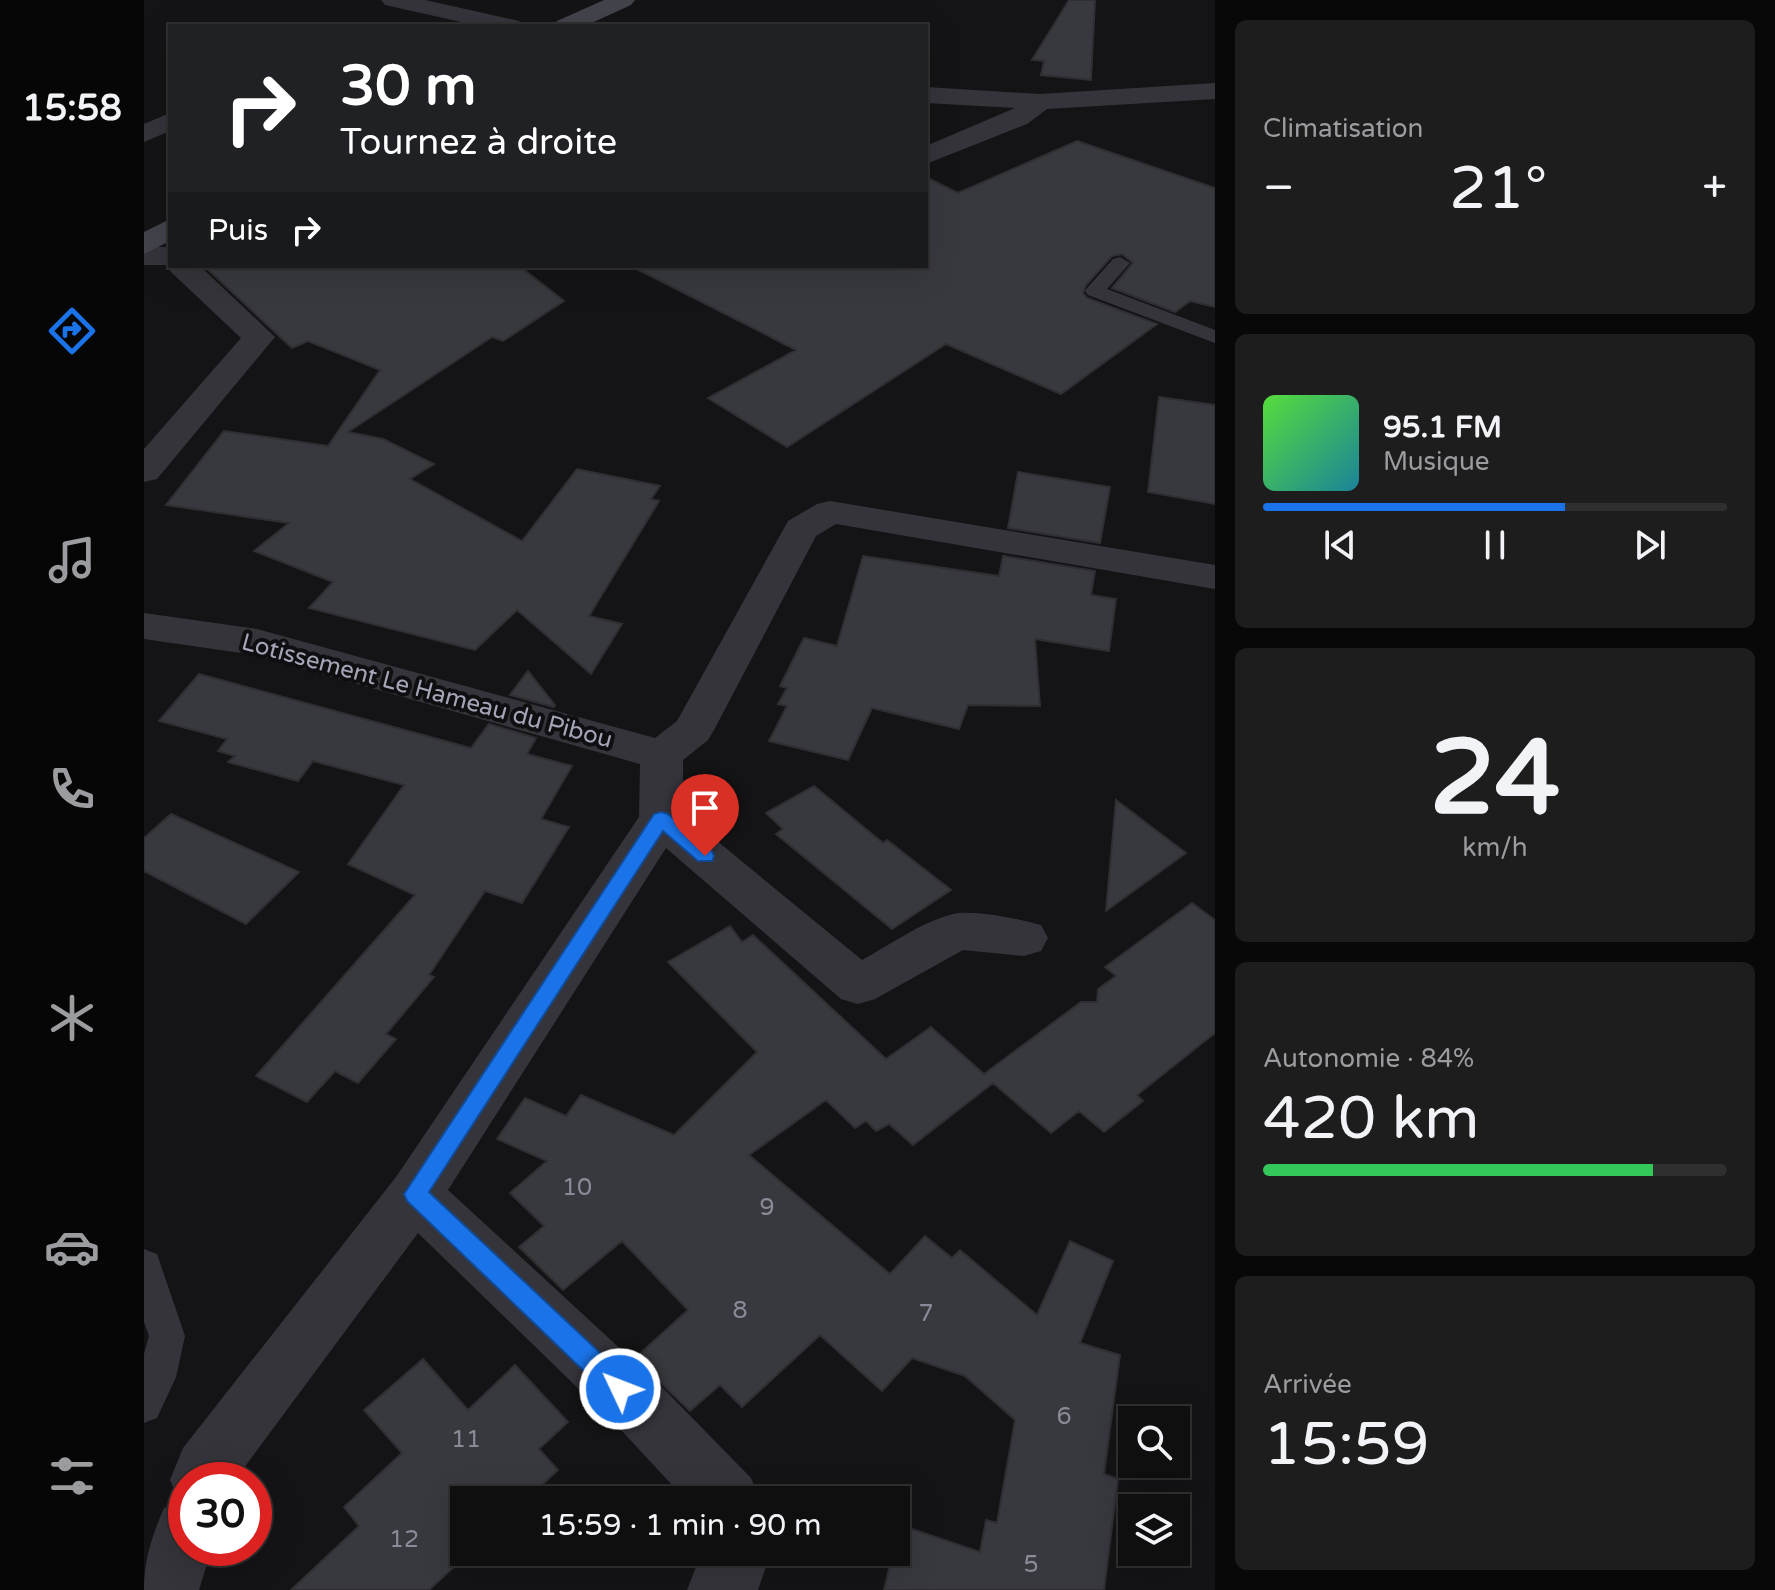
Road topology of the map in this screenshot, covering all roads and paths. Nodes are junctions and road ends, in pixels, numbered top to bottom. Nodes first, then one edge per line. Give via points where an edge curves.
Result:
1 (393, 0) edge
2 (604, 0) edge
3 (623, 0) edge
4 (502, 24) edge
5 (551, 24) edge
6 (569, 24) edge
7 (1215, 91) edge
8 (928, 95) edge
9 (1040, 102) junction
10 (168, 122) edge
11 (144, 134) edge
12 (928, 155) edge
13 (168, 214) edge
14 (168, 229) edge
15 (144, 230) edge
16 (144, 245) edge
17 (144, 256) edge
18 (168, 256) edge
19 (1120, 263) dead end
20 (184, 268) edge
21 (1079, 302) dead end
22 (1215, 337) edge
23 (1215, 356) edge
24 (144, 471) edge
25 (1215, 577) edge
26 (144, 626) edge
27 (662, 755) junction
28 (661, 819) junction
29 (1024, 938) dead end
30 (415, 1194) junction
31 (144, 1265) edge
32 (144, 1405) edge
33 (211, 1462) edge
34 (716, 1486) edge
35 (175, 1566) edge
36 (167, 1590) edge

1 - 4 street
2 - 5 street
3 - 6 street
7 - 9 street
8 - 9 street
9 - 12 street via 1018,118
10 - 11 street
13 - 15 street
14 - 16 street
17 - 18 street
19 - 22 lane via 1095,291
20 - 24 street via 259,337
21 - 23 lane
25 - 27 street via 830,512 801,529 693,730
26 - 27 street, Lotissement Le Hameau du Pibou via 257,642
27 - 28 street
28 - 29 street via 858,985 957,931
28 - 30 street
30 - 33 street
30 - 34 street
31 - 32 lane via 167,1336
35 - 36 street

